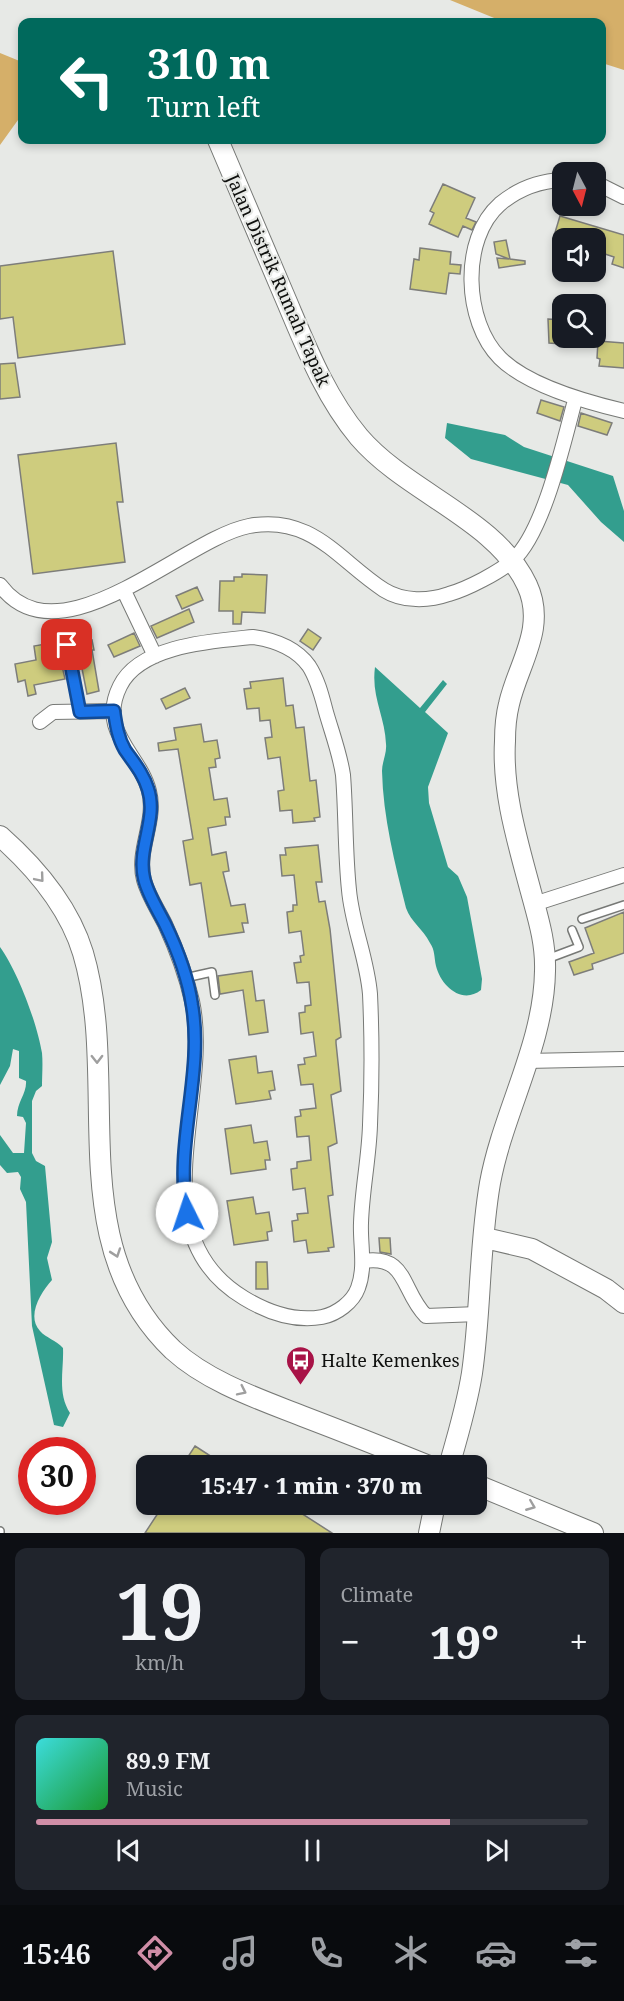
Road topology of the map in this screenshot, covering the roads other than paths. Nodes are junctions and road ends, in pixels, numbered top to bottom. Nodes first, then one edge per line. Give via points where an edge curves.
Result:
1 (220, 144) edge
2 (552, 181) edge
3 (606, 188) edge
4 (624, 197) edge
5 (575, 400) junction
6 (624, 411) edge
7 (513, 560) junction
8 (0, 585) edge
9 (124, 591) junction
10 (67, 645) dead end
11 (155, 656) junction
12 (114, 711) junction
13 (80, 712) junction
14 (40, 722) dead end
15 (0, 836) edge
16 (624, 875) edge
17 (534, 904) junction
18 (624, 905) edge
19 (582, 919) dead end
20 (572, 930) dead end
21 (545, 959) junction
22 (185, 978) junction
23 (215, 995) dead end
24 (624, 1059) edge
25 (526, 1061) junction
26 (485, 1238) junction
27 (363, 1261) junction
28 (624, 1303) edge
29 (478, 1314) junction
30 (401, 1455) edge
31 (452, 1455) edge
32 (487, 1489) edge
33 (433, 1515) edge
34 (429, 1533) edge
35 (593, 1533) edge

1 - 7 street, Jalan Distrik Rumah Tapak via 314,365 335,405 360,438 394,472 482,532
2 - 5 street via 522,189 499,205 474,254 470,283 484,338 501,359
3 - 4 street
5 - 6 street
5 - 7 street via 545,500 531,534
7 - 9 street via 462,590 435,599 409,599 386,592 324,542 301,530 277,525 249,526 223,536
7 - 17 street, Jalan Distrik Rumah Tapak via 529,589 536,616 532,640 509,704 504,742 514,826
8 - 9 street via 20,605 43,611 81,606
9 - 11 street
10 - 13 lane
11 - 12 street via 128,674 118,688
11 - 27 street via 208,641 253,637 272,640 309,666 319,686 342,771 349,893 369,994 370,1126 361,1224
12 - 13 street
12 - 22 street via 124,749 142,773 149,791 151,809 142,860 144,880
13 - 14 street via 53,712
15 -> 30 street via 58,899 83,951 96,1011 100,1179 114,1250 138,1308 174,1350 214,1378
16 - 17 street
17 - 21 street, Jalan Distrik Rumah Tapak
18 - 19 lane
20 - 21 lane via 579,946
21 - 25 street, Jalan Distrik Rumah Tapak via 541,1006
22 - 23 lane via 212,972
22 - 27 street via 196,1030 184,1199 189,1227 210,1269 231,1290 277,1315 323,1317 340,1310 352,1299 360,1285
24 - 25 street
25 - 26 street, Jalan Distrik Rumah Tapak via 500,1139
26 - 28 street via 532,1249
26 - 29 street, Jalan Distrik Rumah Tapak
27 - 29 street via 390,1262 426,1316
29 - 31 street, Jalan Distrik Rumah Tapak via 464,1415
32 -> 35 street
33 - 34 street

